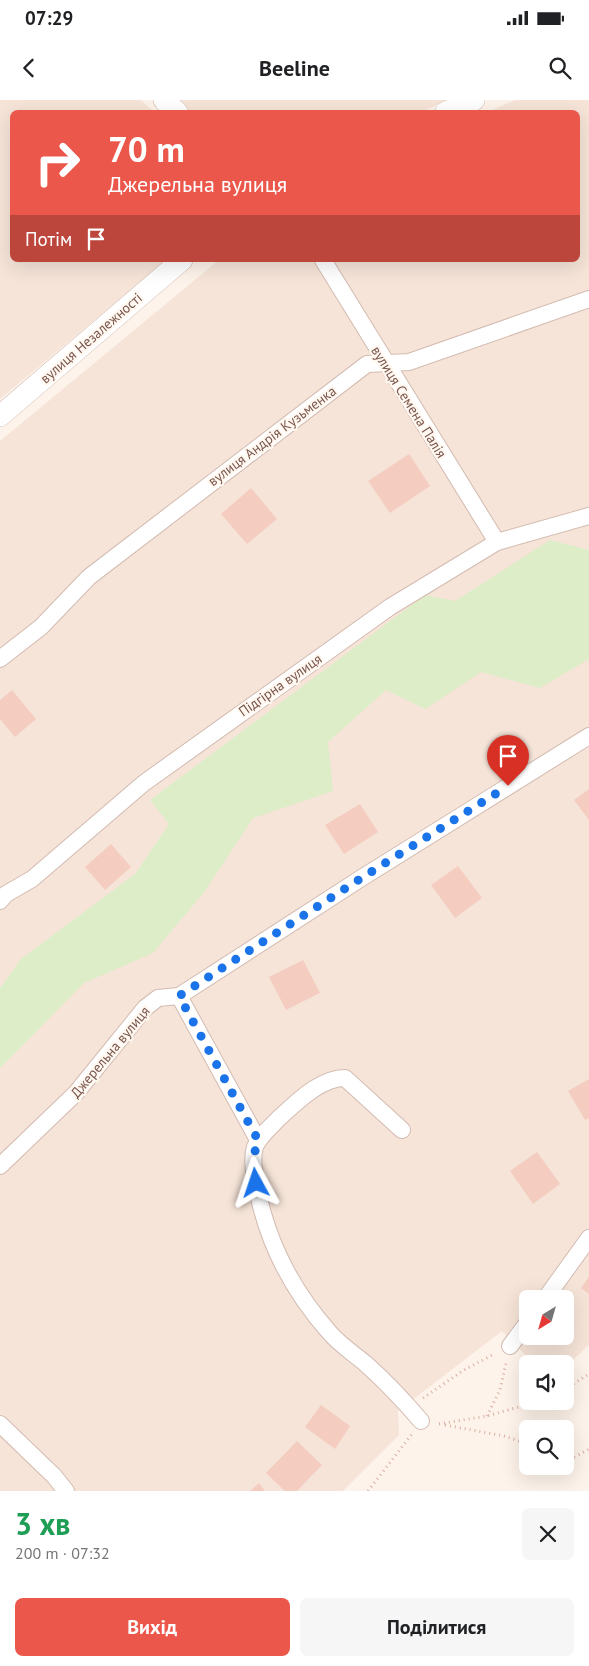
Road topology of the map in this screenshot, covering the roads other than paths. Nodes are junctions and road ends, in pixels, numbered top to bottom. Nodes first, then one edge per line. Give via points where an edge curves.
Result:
1 (164, 100) edge
2 (474, 100) edge
3 (175, 110) edge
4 (451, 110) edge
5 (180, 262) edge
6 (324, 262) edge
7 (589, 299) edge
8 (384, 362) junction
9 (0, 416) edge
10 (589, 516) edge
11 (497, 542) junction
12 (0, 659) edge
13 (589, 736) edge
14 (0, 901) edge
15 (179, 996) junction
16 (402, 1130) dead end
17 (258, 1140) junction
18 (0, 1166) edge
19 (589, 1238) edge
20 (551, 1290) edge
21 (519, 1334) edge
22 (510, 1346) road end
23 (421, 1421) road end
24 (0, 1424) edge
25 (66, 1491) edge

1 - 3 street
2 - 4 street
5 - 9 street, вулиця Незалежності
6 - 8 street, вулиця Семена Палія
7 - 8 street, вулиця Андрія Кузьменка via 409,362
8 - 11 street, вулиця Семена Палія
8 - 12 street, вулиця Андрія Кузьменка via 367,364 97,571 41,627
10 - 11 street, Підгірна вулиця
11 - 14 street, Підгірна вулиця via 390,608 236,716 144,783 32,879
13 - 15 street, Джерельна вулиця
15 - 17 street
15 - 18 street, Джерельна вулиця via 158,998 145,1008 76,1093
16 - 17 street via 345,1078 337,1078 325,1082 298,1102
17 - 23 street via 253,1169 262,1213 278,1256 300,1294 330,1334 390,1386
19 - 20 street
21 - 22 street
24 - 25 street

